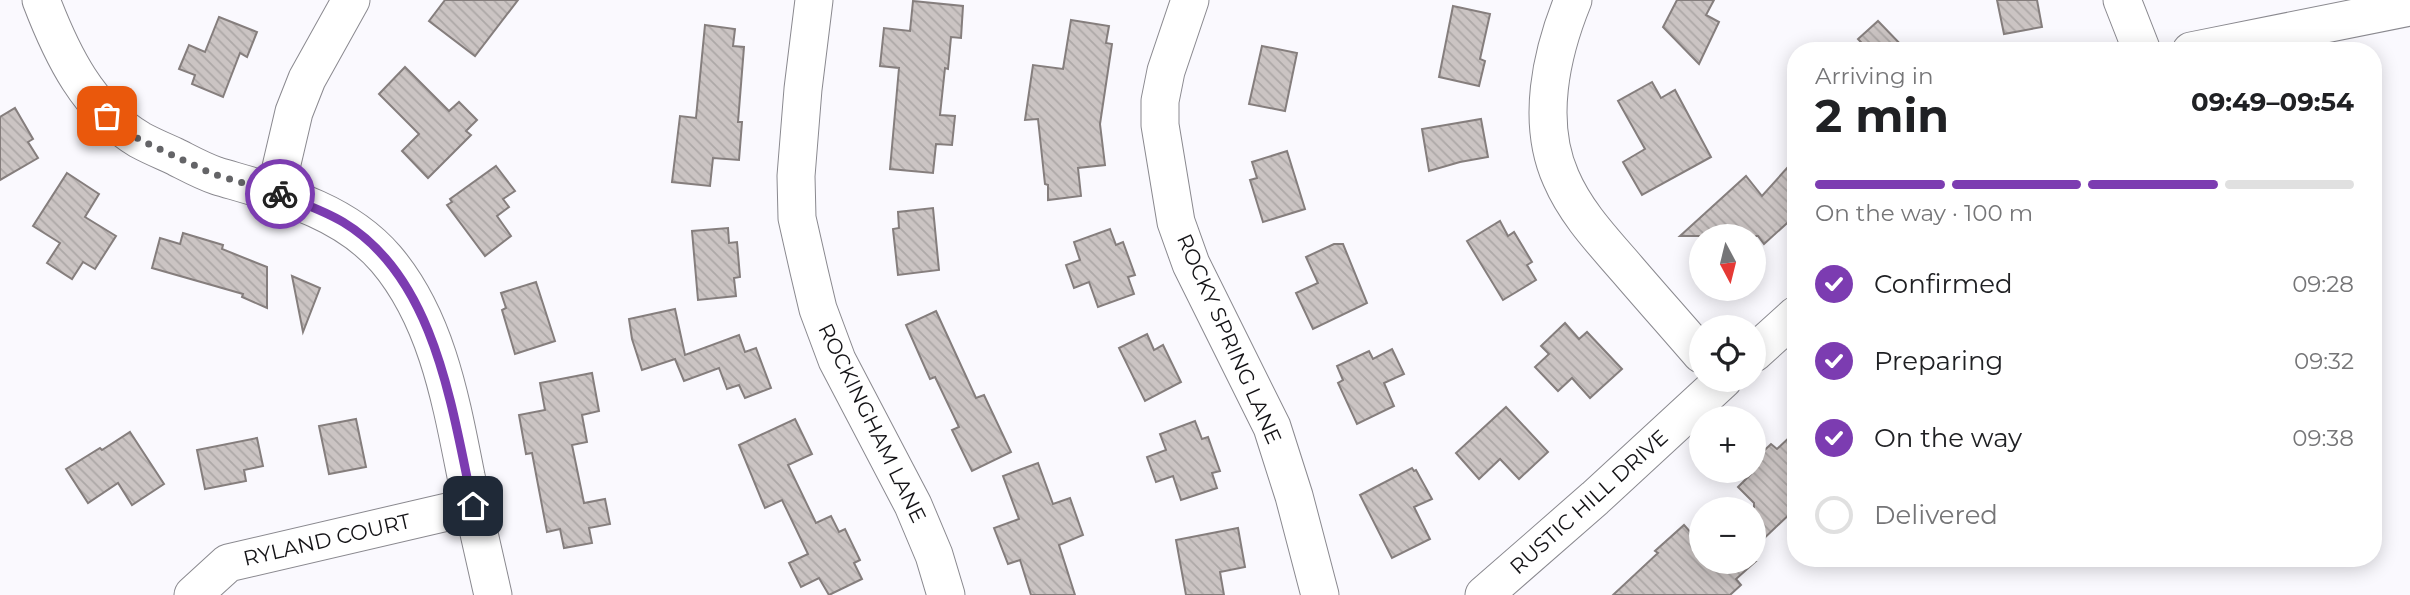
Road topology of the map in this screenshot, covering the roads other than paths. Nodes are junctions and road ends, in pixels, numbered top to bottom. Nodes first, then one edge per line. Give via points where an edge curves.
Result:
1 (41, 0) edge
2 (351, 0) edge
3 (814, 0) edge
4 (1190, 0) edge
5 (1573, 0) edge
6 (2122, 0) edge
7 (2410, 7) edge
8 (2138, 42) edge
9 (2236, 42) edge
10 (275, 193) junction
11 (1787, 323) edge
12 (1689, 340) edge
13 (1766, 342) edge
14 (1710, 392) edge
15 (473, 506) junction
16 (193, 595) edge
17 (493, 595) edge
18 (946, 595) edge
19 (1320, 595) edge
20 (1484, 595) edge

1 - 10 street via 70,66 107,116 140,140 213,174
2 - 10 street via 294,112
3 - 18 street, ROCKINGHAM LANE via 796,176 797,218 808,271 837,360 913,505
4 - 19 street, ROCKY SPRING LANE via 1160,101 1176,222 1191,264 1272,427
5 - 12 street via 1555,55 1547,116 1560,176 1582,218
6 - 8 street
7 - 9 street
10 - 15 street via 344,223 386,259 400,278 434,344
11 - 13 street
14 - 20 street, RUSTIC HILL DRIVE
15 - 16 street, RYLAND COURT via 228,563
15 - 17 street

